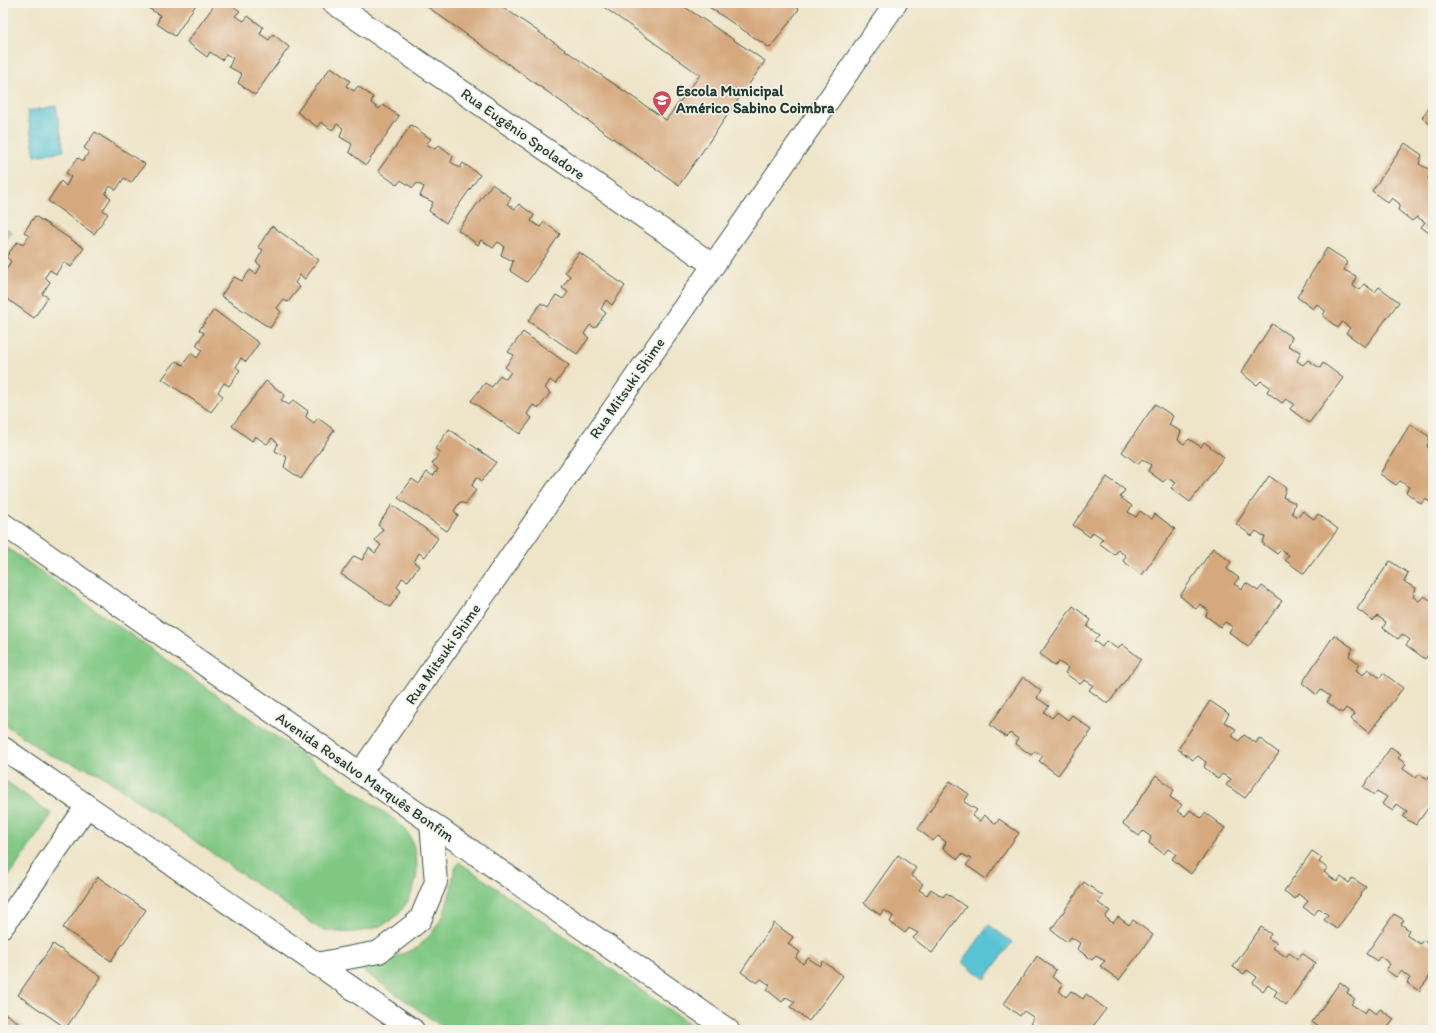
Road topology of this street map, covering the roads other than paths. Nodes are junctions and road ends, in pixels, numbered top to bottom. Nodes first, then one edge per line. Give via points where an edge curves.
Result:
1 (334, 3) edge
2 (896, 3) edge
3 (713, 265) junction
4 (3, 524) edge
5 (3, 748) edge
6 (360, 773) junction
7 (87, 806) junction
8 (431, 823) junction
9 (3, 926) edge
10 (316, 964) junction
11 (413, 1030) edge
12 (728, 1030) edge

1 - 3 street, Rua Eugênio Spoladore
2 - 3 street, Rua Mitsuki Shime
3 - 6 street, Rua Mitsuki Shime
4 - 6 street, Avenida Rosalvo Marquês Bonfim
5 - 7 street
6 - 8 street, Avenida Rosalvo Marquês Bonfim
7 - 9 street
7 - 10 street
8 - 10 street via 436,882 420,920 379,952
8 - 12 street, Avenida Rosalvo Marquês Bonfim
10 - 11 street

